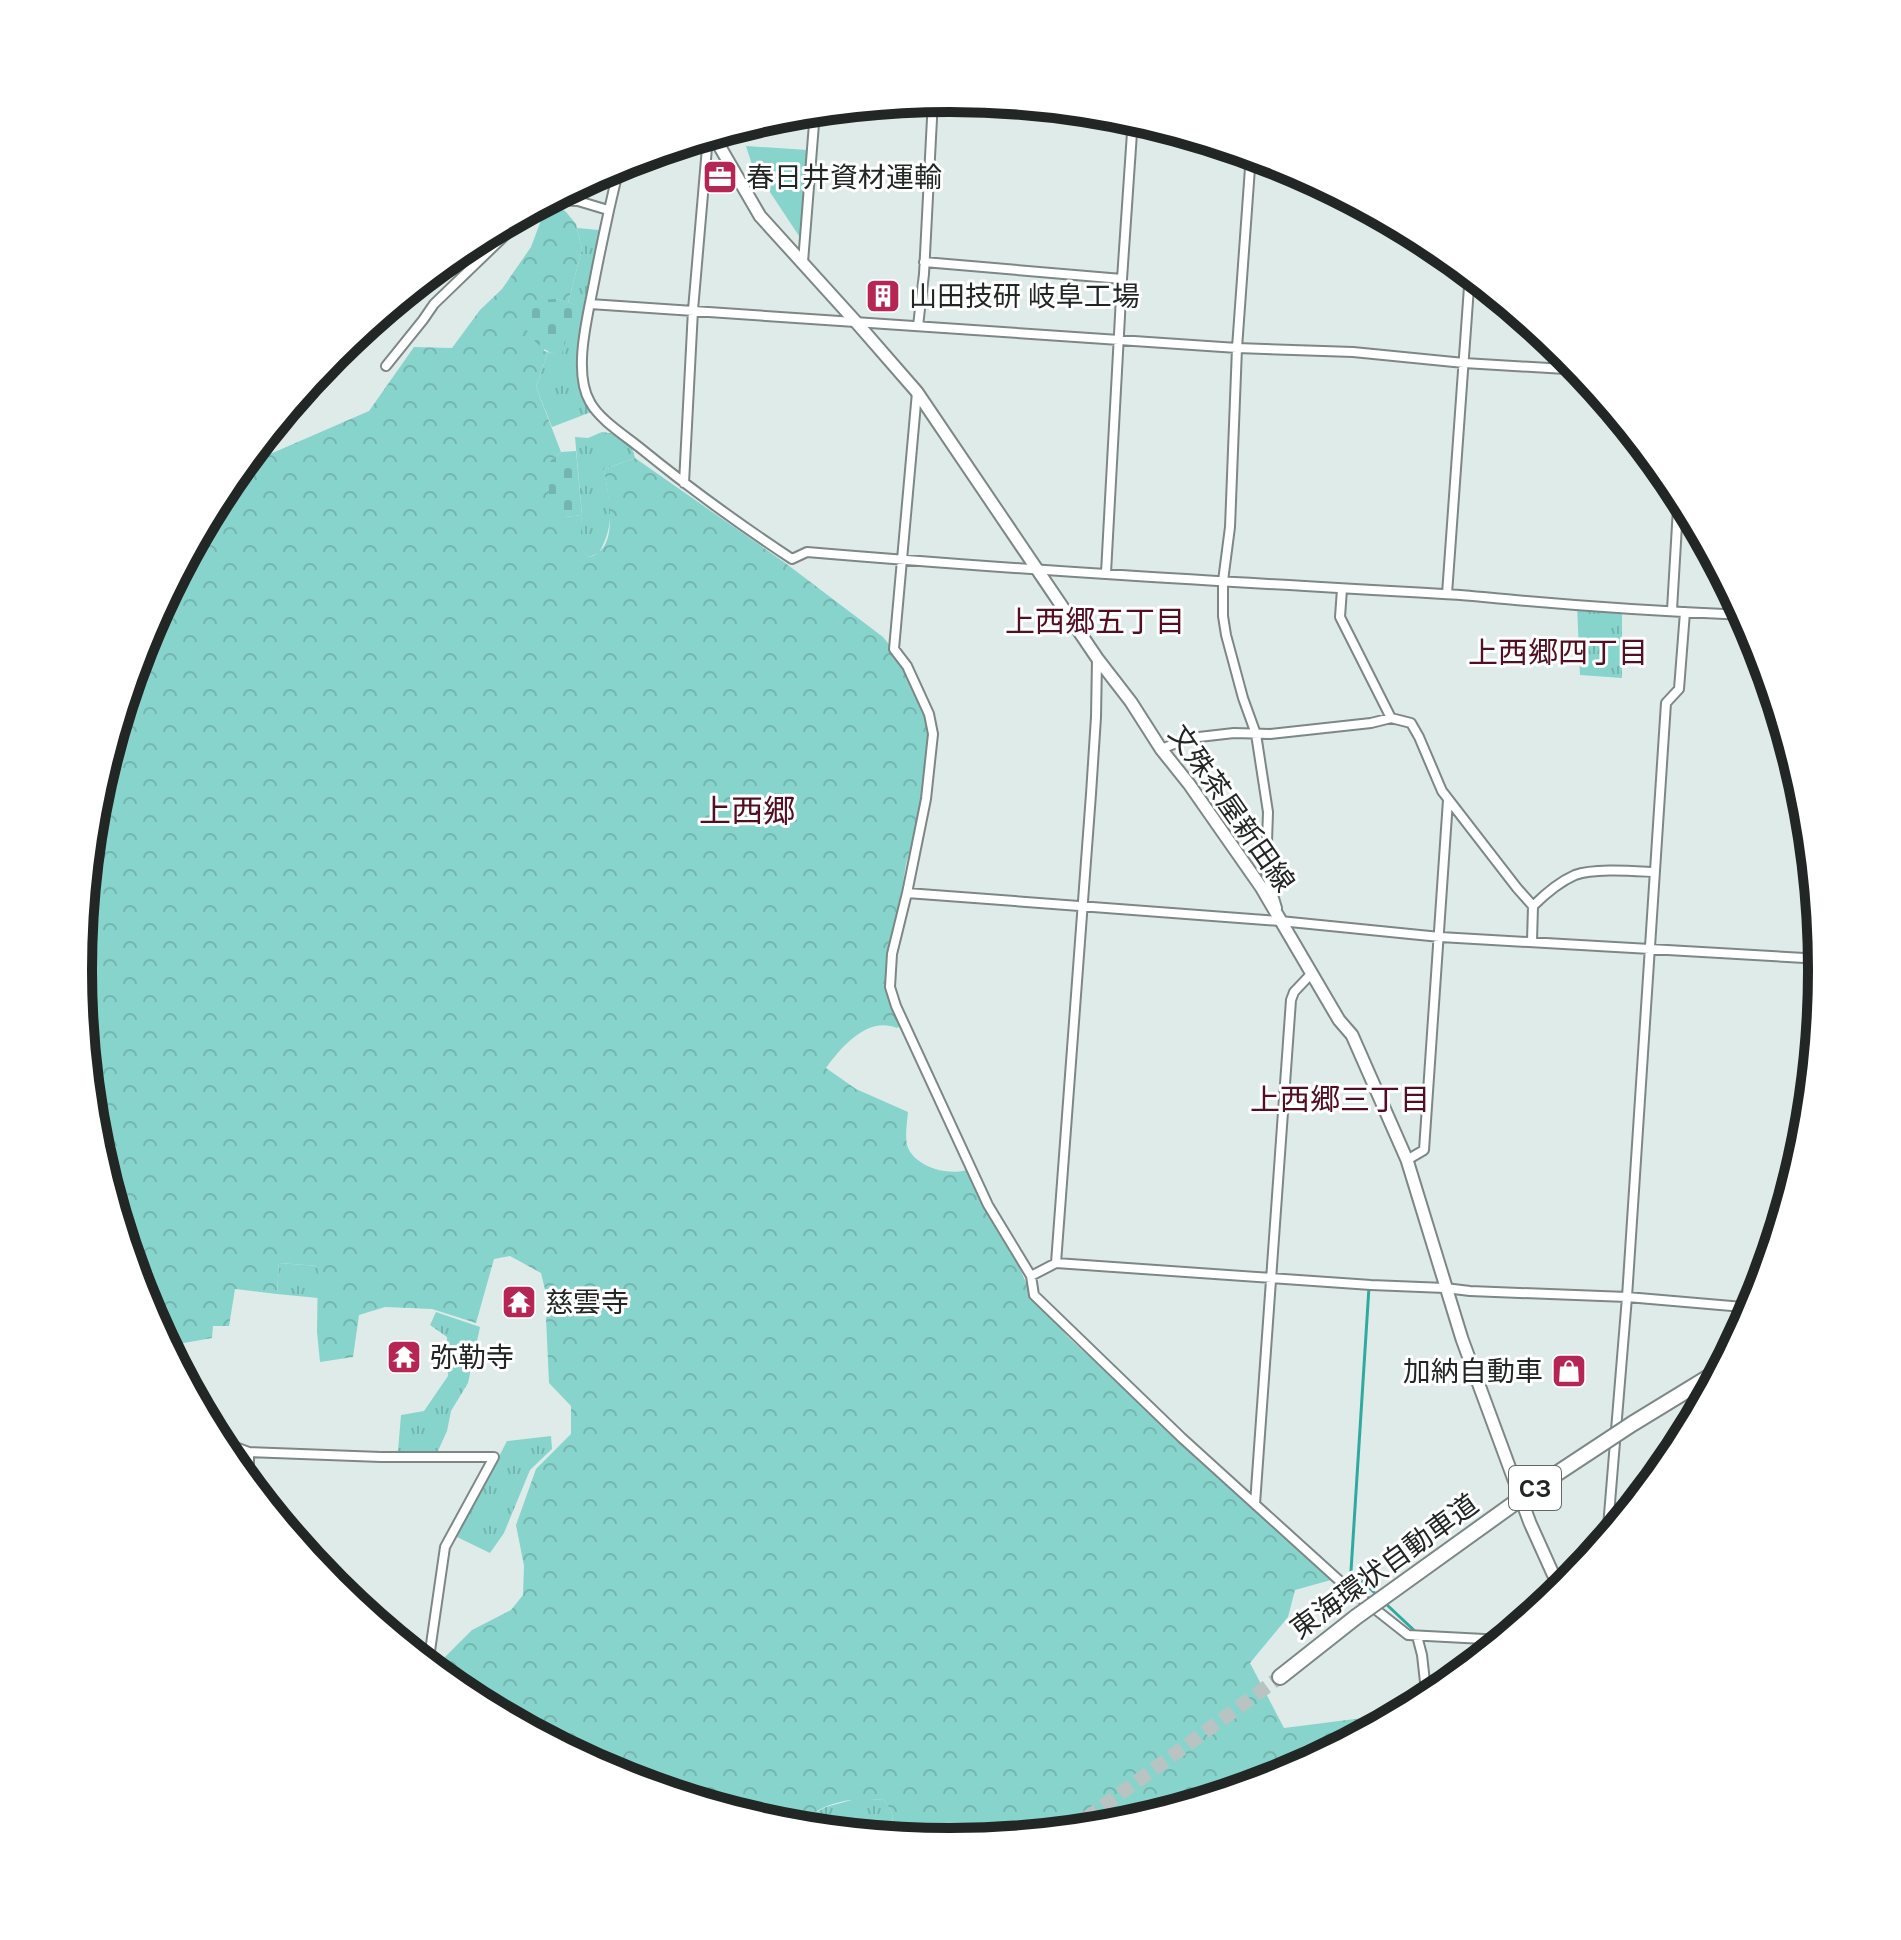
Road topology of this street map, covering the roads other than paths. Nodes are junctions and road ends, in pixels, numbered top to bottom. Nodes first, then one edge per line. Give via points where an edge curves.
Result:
1 (932, 112) edge
2 (814, 123) edge
3 (1132, 131) edge
4 (715, 145) edge
5 (709, 147) edge
6 (1250, 166) edge
7 (616, 180) edge
8 (572, 199) edge
9 (608, 210) junction
10 (501, 239) edge
11 (803, 262) junction
12 (924, 262) junction
13 (1122, 279) junction
14 (1469, 286) edge
15 (590, 304) junction
16 (693, 310) junction
17 (856, 322) junction
18 (918, 326) junction
19 (1119, 340) junction
20 (1237, 348) junction
21 (1464, 363) junction
22 (386, 366) dead end
23 (1563, 369) edge
24 (917, 392) junction
25 (684, 483) junction
26 (1678, 515) edge
27 (902, 560) junction
28 (1037, 571) junction
29 (1106, 573) junction
30 (1223, 581) junction
31 (1342, 589) junction
32 (1447, 594) junction
33 (1672, 610) junction
34 (1685, 612) junction
35 (1731, 614) edge
36 (1097, 658) junction
37 (1391, 718) junction
38 (1256, 734) junction
39 (1161, 749) junction
40 (1448, 800) junction
41 (1654, 872) junction
42 (907, 893) junction
43 (1533, 906) junction
44 (1084, 907) junction
45 (1280, 921) junction
46 (1440, 937) junction
47 (1532, 941) junction
48 (1649, 949) junction
49 (1809, 958) edge
50 (1311, 974) junction
51 (1407, 1160) junction
52 (1056, 1263) junction
53 (1031, 1276) junction
54 (1271, 1277) junction
55 (1445, 1288) junction
56 (1627, 1297) junction
57 (1740, 1307) edge
58 (1704, 1380) edge
59 (237, 1448) edge
60 (249, 1452) junction
61 (249, 1464) edge
62 (1255, 1504) junction
63 (1608, 1521) edge
64 (1553, 1574) junction
65 (1561, 1574) edge
66 (1556, 1579) edge
67 (1417, 1636) junction
68 (1487, 1639) edge
69 (430, 1652) edge
70 (1280, 1677) tunnel mouth
71 (1425, 1685) edge

1 - 12 street
2 - 11 street
3 - 13 street
4 - 11 main road, 文殊茶屋新田線 via 760,216
5 - 16 street
6 - 20 street
7 - 9 street
8 - 9 street
9 - 15 street
10 - 22 street via 434,304
11 - 17 main road, 文殊茶屋新田線
12 - 13 street
12 - 18 street
13 - 19 street
14 - 21 street
15 - 16 street
15 - 25 street via 582,370 590,403
16 - 17 street
16 - 25 street
17 - 18 street
17 - 24 main road, 文殊茶屋新田線
18 - 19 street
19 - 20 street
19 - 29 street
20 - 21 street
20 - 30 street
21 - 23 street
21 - 32 street
24 - 27 street
24 - 28 main road, 文殊茶屋新田線
25 - 27 street via 792,559 807,552
26 - 33 street
27 - 28 street
27 - 42 street via 894,649 907,666 933,734
28 - 29 street
28 - 36 main road, 文殊茶屋新田線
29 - 30 street
30 - 31 street
30 - 38 street via 1226,635
31 - 32 street
31 - 37 street via 1340,617
32 - 33 street
33 - 34 street
34 - 35 street
34 - 41 street via 1679,689 1666,703
36 - 39 main road, 文殊茶屋新田線
36 - 44 street
37 - 38 street
37 - 40 street via 1411,723
38 - 39 street via 1190,738
38 - 45 street via 1268,812 1266,872
39 - 45 main road, 文殊茶屋新田線
40 - 43 street
40 - 46 street
41 - 43 street via 1577,874
41 - 48 street
42 - 44 street
42 - 53 street via 892,954 890,987 896,1006 988,1205
43 - 47 street
44 - 45 street
44 - 52 street
45 - 46 street
45 - 50 main road, 文殊茶屋新田線
46 - 47 street
46 - 51 street via 1424,1150
47 - 48 street
48 - 49 street
48 - 56 street
50 - 51 main road, 文殊茶屋新田線 via 1352,1035
50 - 54 street via 1291,1000
51 - 55 main road, 文殊茶屋新田線
52 - 53 street
52 - 54 street
53 - 62 street via 1034,1295
54 - 55 street
54 - 62 street
55 - 56 street
55 - 64 main road, 文殊茶屋新田線
56 - 57 street
56 - 63 street
58 - 70 highway, 東海環状自動車道 / C3, bridge via 1541,1484
59 - 60 street
60 - 61 street
60 - 69 street via 494,1457 445,1547
62 - 67 street via 1342,1583 1408,1635
64 - 65 street
64 - 66 main road, 文殊茶屋新田線
67 - 68 street
67 - 71 street

